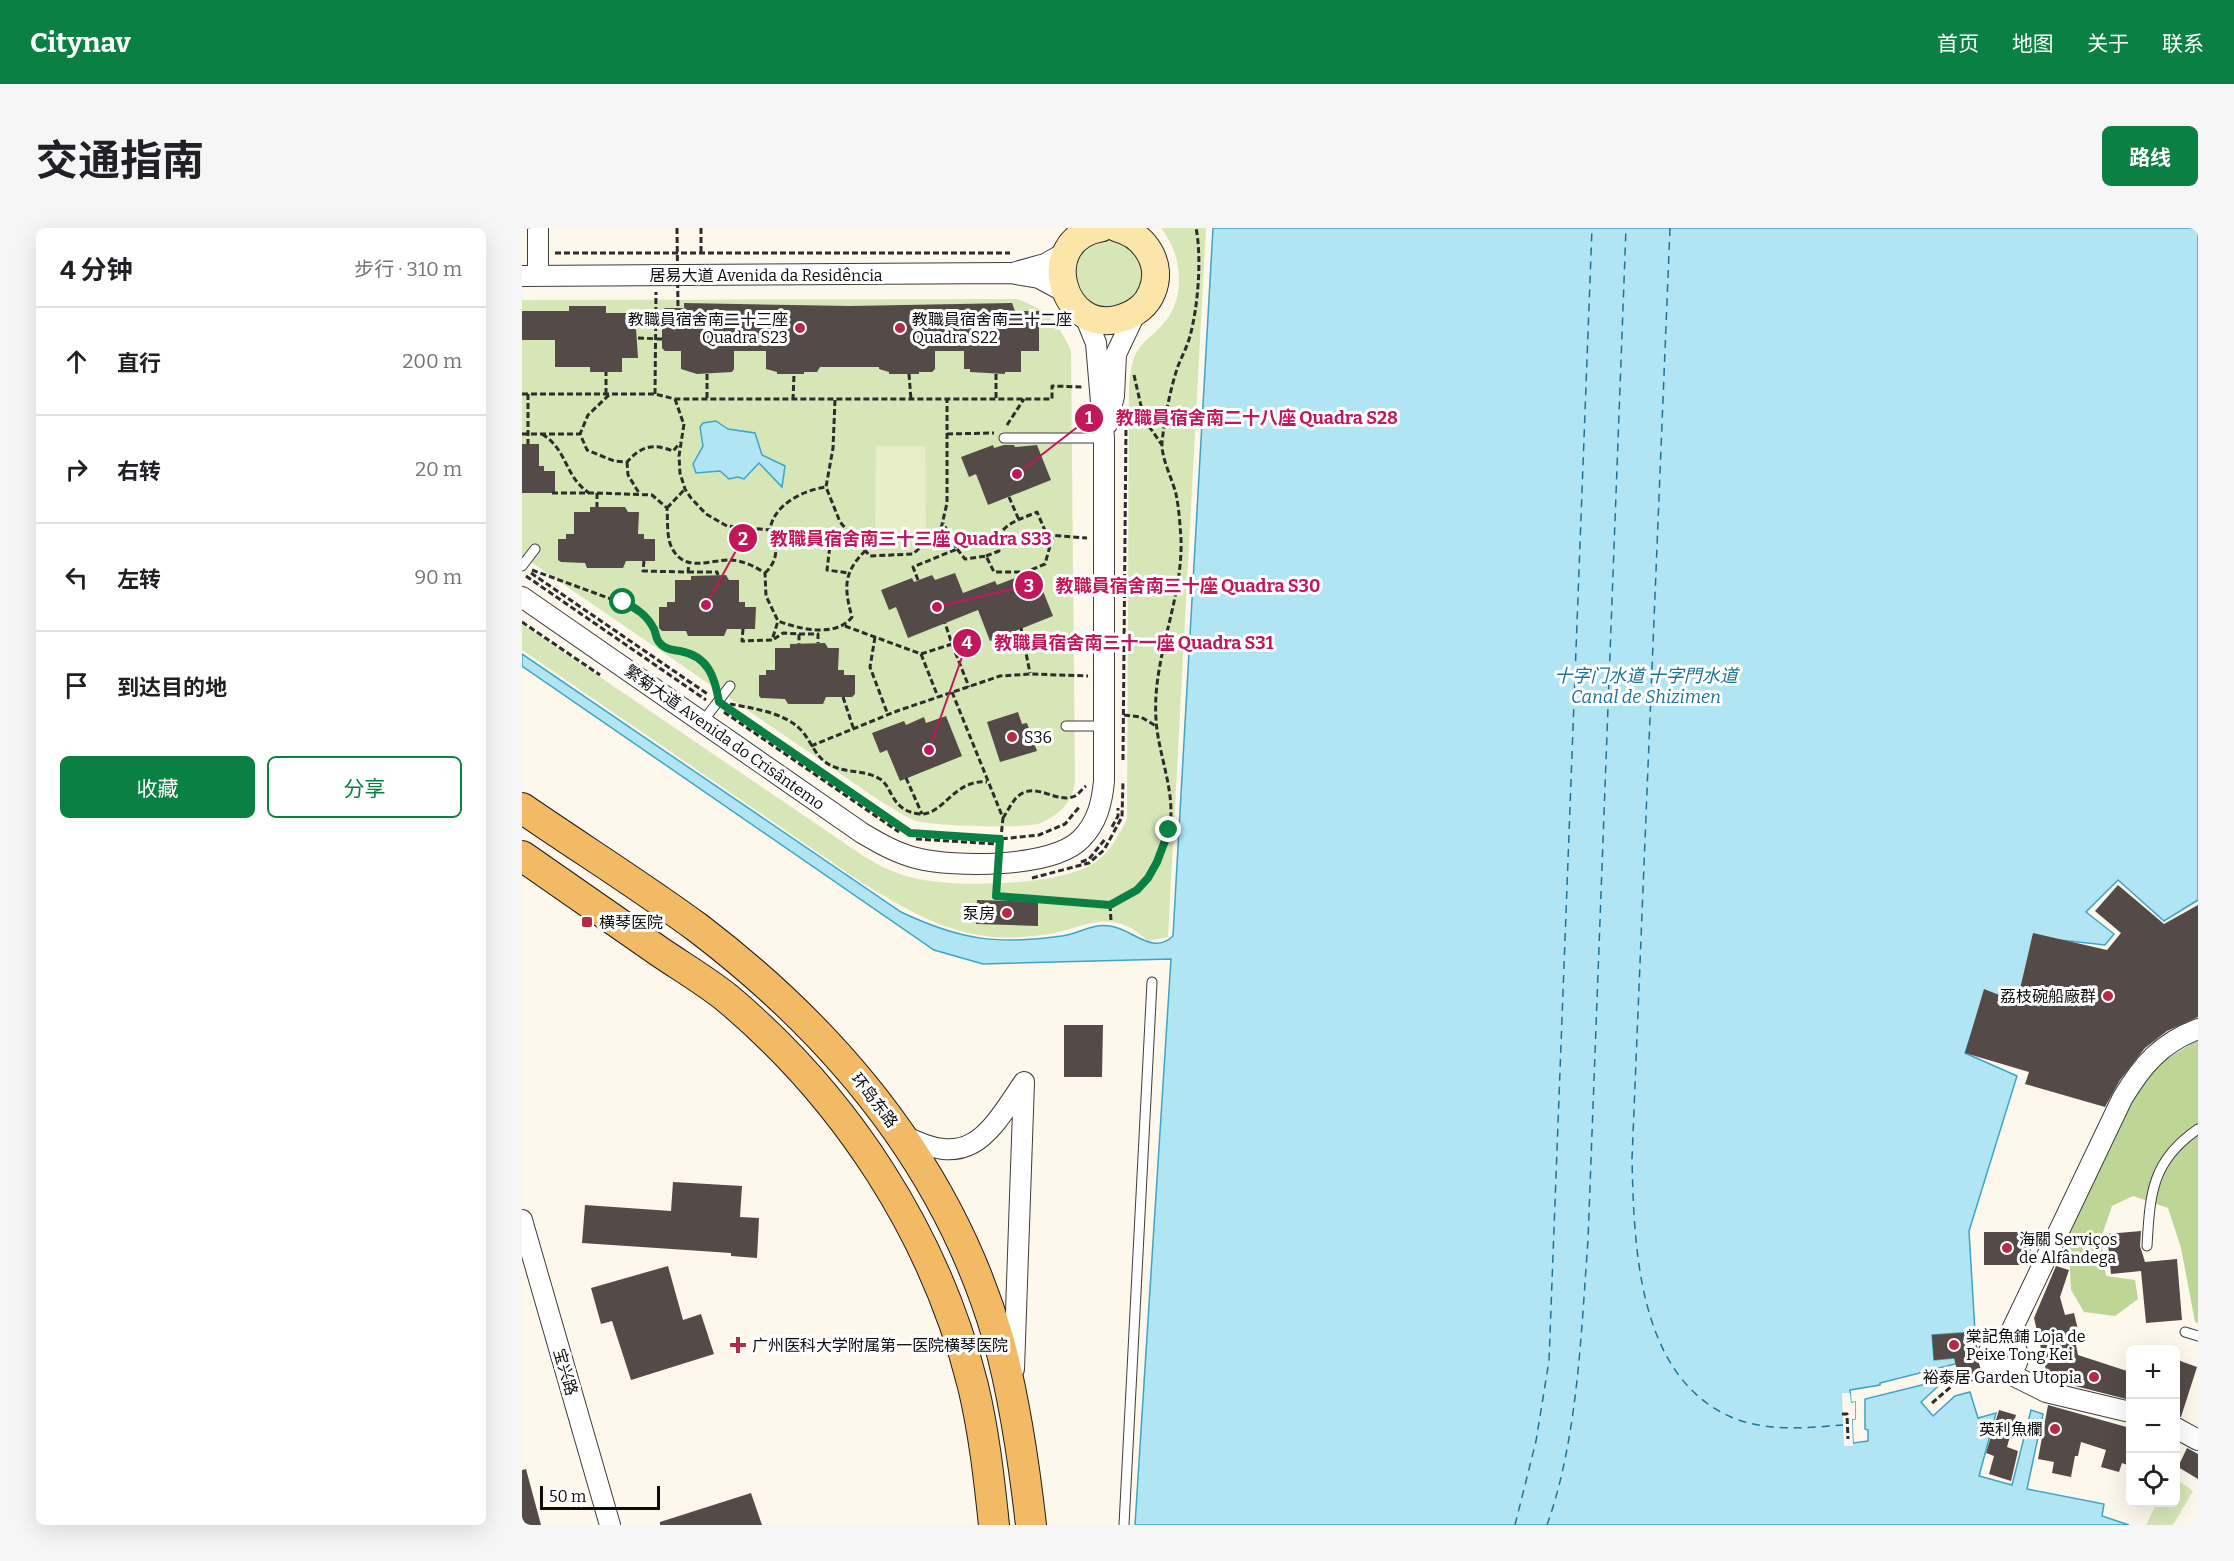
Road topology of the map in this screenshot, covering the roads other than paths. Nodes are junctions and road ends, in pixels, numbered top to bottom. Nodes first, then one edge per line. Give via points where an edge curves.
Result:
1 (538, 228) edge
2 (1126, 230) edge
3 (1083, 236) edge
4 (1010, 273) junction
5 (530, 276) edge
6 (1072, 301) junction
7 (1136, 312) junction
8 (1000, 435) road end
9 (1104, 438) junction
10 (535, 549) dead end
11 (522, 566) edge
12 (522, 597) edge
13 (730, 686) dead end
14 (712, 710) junction
15 (1116, 719) junction
16 (1066, 726) dead end
17 (522, 808) edge
18 (522, 856) edge
19 (1152, 981) dead end
20 (2198, 1029) edge
21 (2198, 1129) edge
22 (903, 1135) junction
23 (522, 1220) edge
24 (2147, 1246) dead end
25 (2185, 1332) dead end
26 (2198, 1336) edge
27 (1013, 1404) junction
28 (2126, 1411) edge
29 (2180, 1431) edge
30 (2198, 1440) edge
31 (610, 1525) edge
32 (994, 1525) edge
33 (1031, 1525) edge
34 (1124, 1525) edge

1 - 5 street via 538,253
2 - 7 main road via 1150,252 1155,265 1152,291
3 - 4 street, 居易大道 Avenida da Residência via 1045,264
3 - 6 main road via 1062,267
4 - 5 street, 居易大道 Avenida da Residência
4 - 6 street, 居易大道 Avenida da Residência via 1039,278
6 - 7 main road via 1097,319 1107,321
6 - 9 street via 1087,321 1096,343
7 - 9 street via 1116,354 1114,396
8 - 9 lane
9 - 15 street, 繁菊大道 Avenida do Crisântemo via 1104,538 1095,676
10 - 11 lane
12 - 14 street, 繁菊大道 Avenida do Crisântemo
13 - 14 lane
14 - 15 street, 繁菊大道 Avenida do Crisântemo via 879,844 898,853 935,861 1000,870 1064,852 1090,829 1102,798
15 - 16 lane
17 - 22 main road, 环岛东路 via 697,928 760,979 813,1027
18 - 32 main road via 724,997 825,1095 885,1177 933,1273 972,1384 983,1433
19 - 34 lane
20 - 28 street via 2167,1044 2139,1070 2006,1342 1997,1343 1988,1354 1989,1364 2046,1392
21 - 24 lane via 2164,1161 2150,1196
22 - 27 main road, 环岛东路 via 942,1200 981,1287
22 - 27 street via 923,1146 960,1150 975,1143 1002,1116 1024,1082
23 - 31 street, 宝兴路
25 - 26 lane
27 - 33 main road, 环岛东路
29 - 30 street

